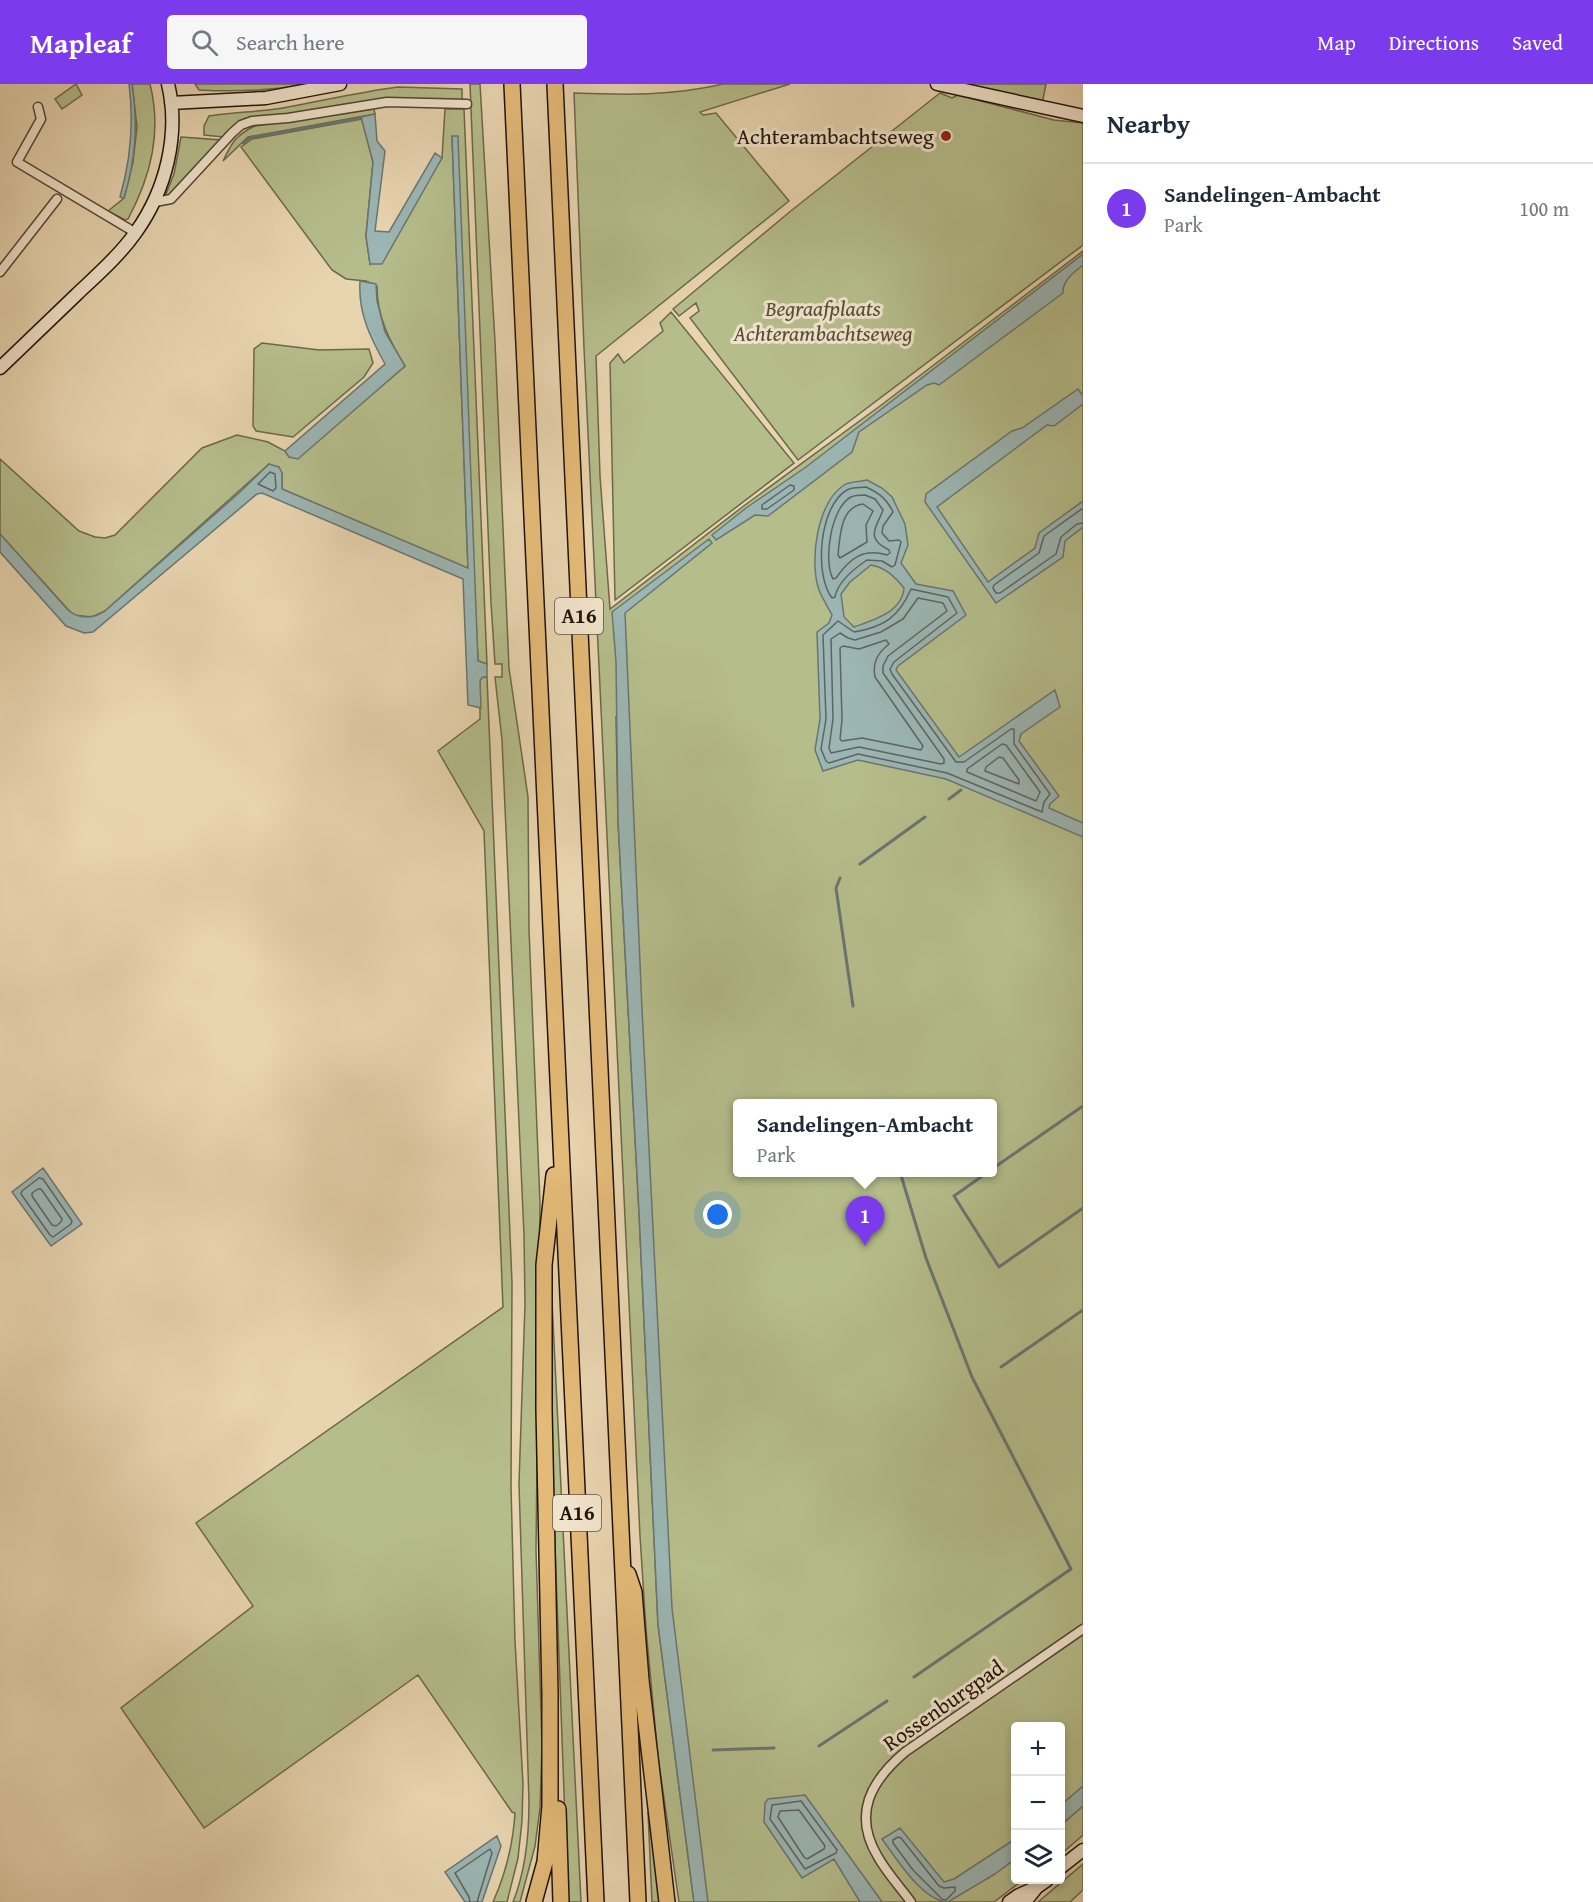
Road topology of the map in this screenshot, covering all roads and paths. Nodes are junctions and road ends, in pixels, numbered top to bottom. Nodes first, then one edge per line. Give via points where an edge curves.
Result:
1 (168, 84) edge
2 (339, 84) edge
3 (512, 84) edge
4 (555, 84) edge
5 (937, 84) edge
6 (171, 103) junction
7 (467, 104) dead end
8 (38, 108) dead end
9 (1083, 116) edge
10 (57, 199) dead end
11 (155, 202) junction
12 (136, 232) junction
13 (0, 272) edge
14 (1, 364) edge
15 (559, 1124) junction
16 (622, 1554) junction
17 (1083, 1629) edge
18 (550, 1694) junction
19 (1083, 1850) edge
20 (1065, 1864) edge
21 (1040, 1884) edge
22 (1041, 1884) edge
23 (908, 1901) edge
24 (534, 1902) edge
25 (561, 1902) edge
26 (596, 1902) edge
27 (638, 1902) edge
28 (667, 1902) edge
29 (1009, 1902) edge
30 (1025, 1902) edge

1 - 6 street
2 - 6 street via 266,98
3 - 15 highway, A16
4 - 16 highway, A16
5 - 9 street
6 - 11 street via 170,155
7 - 11 street via 387,102 252,121 232,133 171,199
8 - 12 street via 41,119 16,162
10 - 13 street
11 - 12 street
12 - 14 street via 119,253
15 - 18 highway, A16 via 544,1265
15 - 26 highway, A16
16 - 27 highway, A16
16 - 28 highway, A16 via 634,1592
17 - 23 street, Rossenburgpad via 905,1752 873,1785 867,1803 867,1830 878,1858
18 - 24 highway, A16 via 548,1842
18 - 25 highway, A16
19 - 20 street
21 - 29 street
22 - 30 street

